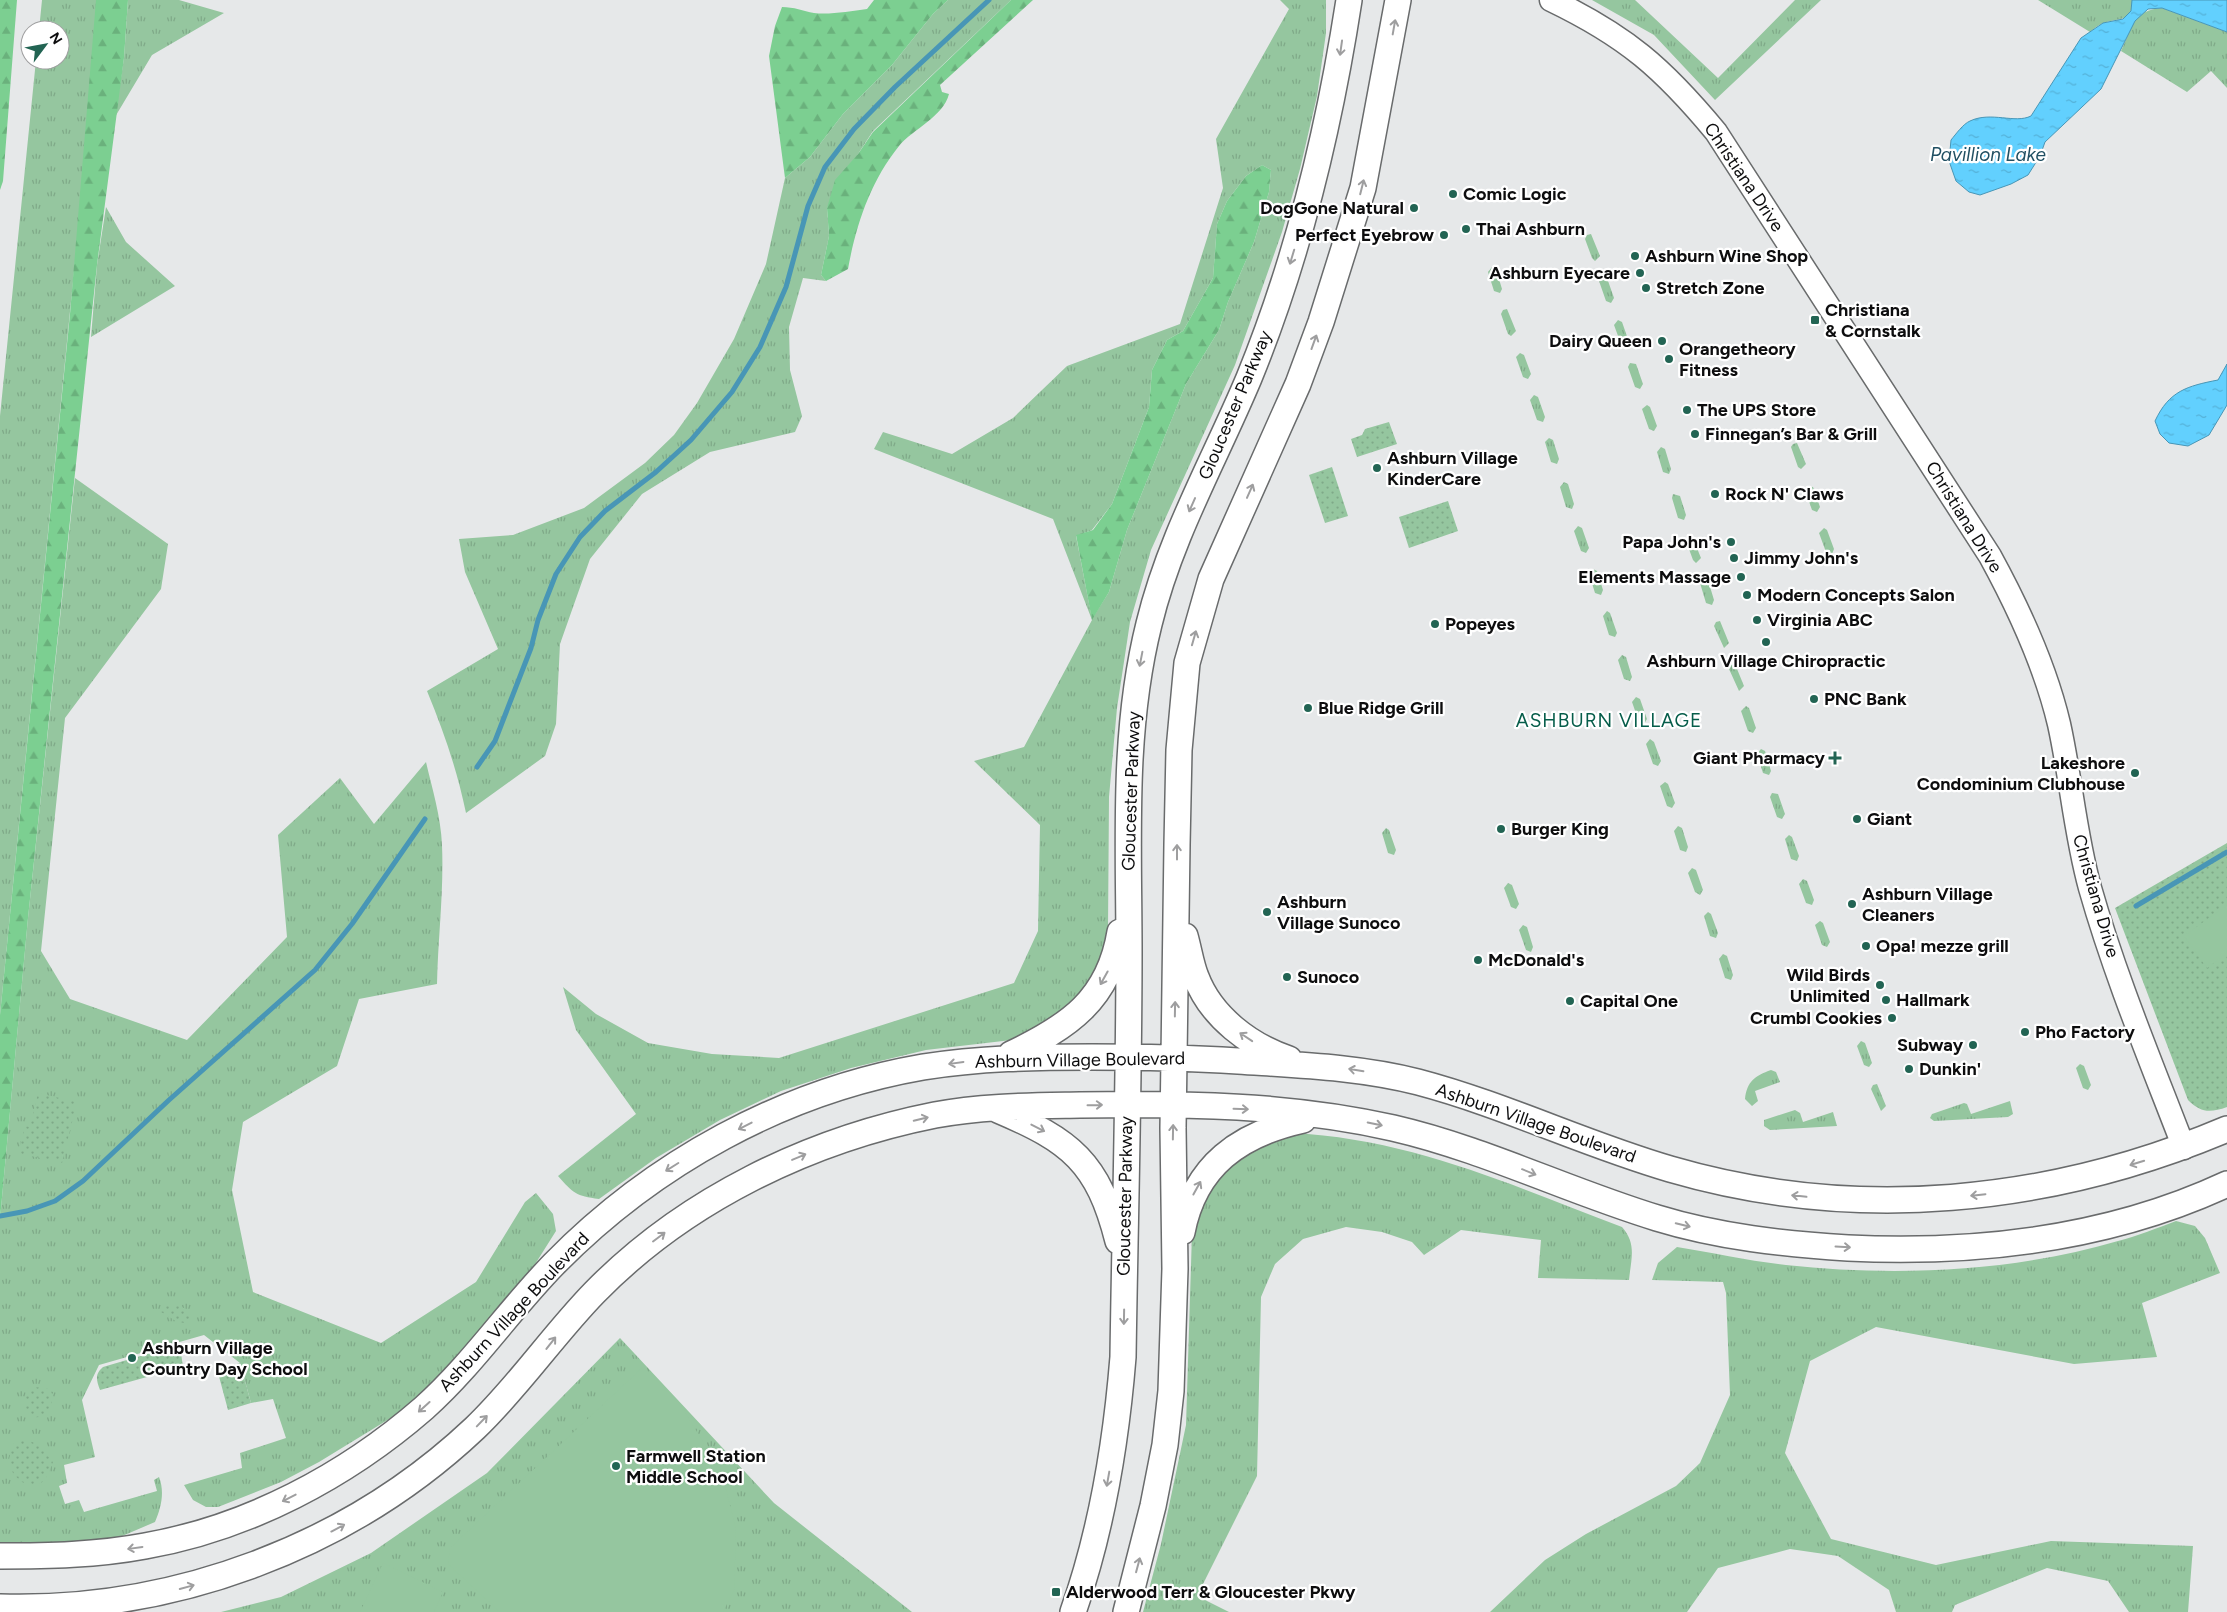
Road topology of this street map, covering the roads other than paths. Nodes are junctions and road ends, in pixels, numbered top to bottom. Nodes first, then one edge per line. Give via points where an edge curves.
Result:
1 (1348, 0) edge
2 (1398, 0) edge
3 (1551, 0) edge
4 (1128, 898) junction
5 (1177, 900) junction
6 (1128, 1056) junction
7 (1004, 1057) junction
8 (1176, 1057) junction
9 (1323, 1066) junction
10 (1126, 1105) junction
11 (1175, 1105) junction
12 (994, 1108) junction
13 (1327, 1115) junction
14 (2227, 1129) edge
15 (2184, 1148) junction
16 (2227, 1184) edge
17 (1125, 1268) junction
18 (1174, 1269) junction
19 (0, 1556) edge
20 (0, 1606) edge
21 (1073, 1612) edge
22 (1126, 1612) edge

1 -> 4 main road, Gloucester Parkway via 1330,117 1278,301 1248,381 1162,576 1149,624 1131,720
5 -> 2 main road via 1179,750 1187,664 1211,579 1298,384 1321,322 1363,188
3 - 15 street, Christiana Drive via 1590,19 1641,53 1676,85 1716,132 1994,564 2022,619 2044,677 2058,722 2089,886 2120,979
4 - 6 main road, Gloucester Parkway
4 -> 7 main road via 1118,948 1106,977 1090,1000 1063,1027
8 -> 5 main road
9 -> 5 main road via 1265,1049 1234,1028 1210,1005 1195,976
6 - 7 main road, Ashburn Village Boulevard
6 - 8 main road, Ashburn Village Boulevard
6 - 10 main road, Gloucester Parkway
7 -> 19 main road, Ashburn Village Boulevard via 921,1068 864,1080 758,1119 696,1152 628,1198 588,1231 537,1282 456,1377 424,1408 350,1464 275,1505 218,1527 148,1546 97,1553
8 - 9 main road, Ashburn Village Boulevard
8 - 11 main road
15 -> 9 main road, Ashburn Village Boulevard via 2091,1177 2038,1188 1935,1200 1828,1199 1729,1185 1609,1150 1475,1099 1414,1081
10 - 11 main road
12 -> 10 main road
10 - 17 main road, Gloucester Parkway
11 -> 13 main road
18 -> 11 main road
12 -> 17 main road via 1059,1140 1091,1172 1113,1222
20 -> 12 main road via 79,1606 184,1588 271,1561 310,1543 353,1520 434,1464 521,1381 593,1294 673,1226 767,1171 818,1148 873,1130 936,1115
13 -> 16 main road via 1436,1139 1659,1219 1739,1237 1802,1245 1939,1250 2034,1240 2127,1220
18 -> 13 main road via 1192,1196 1219,1159 1268,1129
14 - 15 main road, Ashburn Village Boulevard
17 -> 21 main road, Gloucester Parkway via 1123,1357 1111,1462 1104,1506
22 -> 18 main road via 1165,1444 1171,1391

